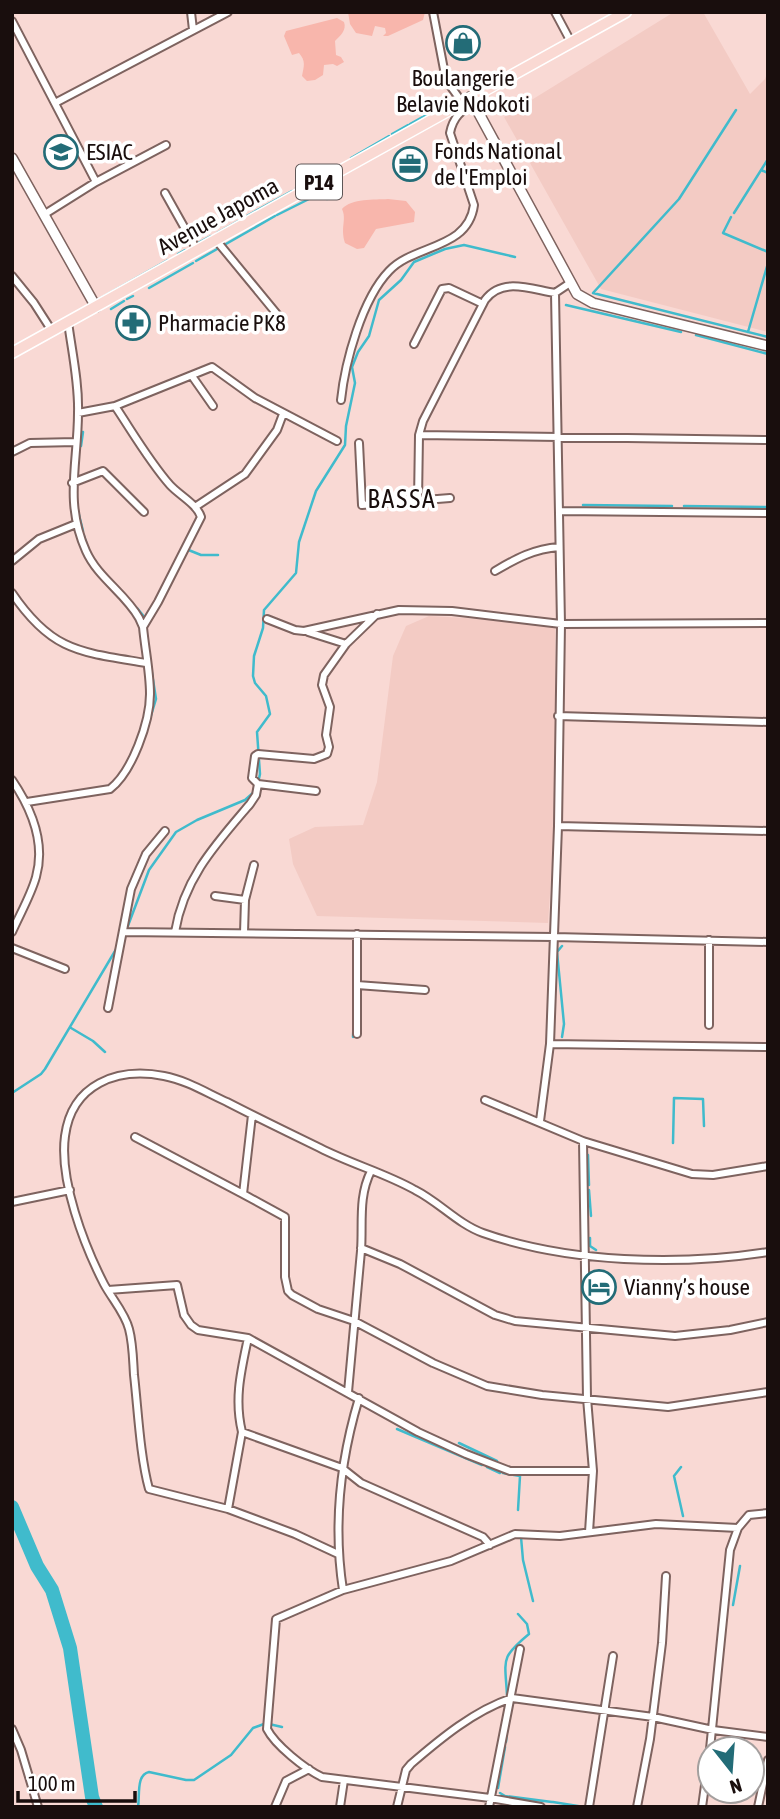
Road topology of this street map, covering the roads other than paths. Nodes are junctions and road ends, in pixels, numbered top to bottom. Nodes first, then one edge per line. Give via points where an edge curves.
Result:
1 (191, 12) edge
2 (228, 12) edge
3 (433, 12) edge
4 (555, 12) edge
5 (626, 12) edge
6 (608, 17) edge
7 (12, 21) edge
8 (193, 30) junction
9 (571, 42) junction
10 (469, 101) junction
11 (55, 103) junction
12 (166, 145) dead end
13 (12, 158) edge
14 (12, 170) edge
15 (24, 178) junction
16 (96, 182) junction
17 (165, 193) dead end
18 (45, 214) junction
19 (215, 239) junction
20 (197, 250) junction
21 (12, 276) edge
22 (570, 283) junction
23 (555, 293) junction
24 (483, 304) junction
25 (96, 307) junction
26 (281, 319) dead end
27 (68, 322) junction
28 (52, 331) junction
29 (414, 344) dead end
30 (768, 346) edge
31 (12, 353) edge
32 (192, 376) junction
33 (341, 400) dead end
34 (115, 406) junction
35 (213, 406) dead end
36 (78, 413) junction
37 (284, 414) junction
38 (419, 435) junction
39 (557, 436) junction
40 (768, 440) edge
41 (337, 441) dead end
42 (76, 442) junction
43 (359, 443) dead end
44 (12, 452) edge
45 (72, 483) junction
46 (450, 498) dead end
47 (418, 501) junction
48 (195, 507) junction
49 (559, 511) junction
50 (144, 512) dead end
51 (768, 513) edge
52 (76, 524) junction
53 (559, 547) junction
54 (12, 561) edge
55 (495, 570) dead end
56 (12, 593) edge
57 (379, 613) junction
58 (267, 619) dead end
59 (768, 623) edge
60 (561, 624) junction
61 (143, 627) junction
62 (295, 630) junction
63 (346, 644) junction
64 (146, 663) junction
65 (558, 716) junction
66 (768, 722) edge
67 (12, 780) edge
68 (258, 784) junction
69 (316, 791) dead end
70 (27, 802) junction
71 (558, 827) junction
72 (165, 831) dead end
73 (768, 831) edge
74 (254, 865) dead end
75 (215, 896) dead end
76 (245, 900) junction
77 (12, 932) edge
78 (124, 932) junction
79 (175, 932) junction
80 (244, 933) junction
81 (357, 934) junction
82 (554, 937) junction
83 (709, 940) junction
84 (768, 942) edge
85 (12, 948) edge
86 (65, 969) dead end
87 (357, 985) junction
88 (425, 990) dead end
89 (108, 1008) dead end
90 (709, 1025) dead end
91 (357, 1034) dead end
92 (550, 1044) junction
93 (768, 1047) edge
94 (485, 1100) dead end
95 (252, 1115) junction
96 (540, 1121) junction
97 (135, 1137) dead end
98 (583, 1141) junction
99 (768, 1166) edge
100 (371, 1171) junction
101 (70, 1190) junction
102 (243, 1194) junction
103 (12, 1202) edge
104 (361, 1248) junction
105 (768, 1252) edge
106 (586, 1255) junction
107 (108, 1290) junction
108 (354, 1321) junction
109 (768, 1322) edge
110 (587, 1329) junction
111 (248, 1338) junction
112 (348, 1392) junction
113 (768, 1392) edge
114 (359, 1398) junction
115 (587, 1398) junction
116 (242, 1432) junction
117 (342, 1468) junction
118 (593, 1471) junction
119 (228, 1509) junction
120 (768, 1513) edge
121 (738, 1528) junction
122 (589, 1532) junction
123 (490, 1545) junction
124 (338, 1554) junction
125 (666, 1576) dead end
126 (343, 1590) junction
127 (520, 1649) dead end
128 (613, 1656) dead end
129 (512, 1698) junction
130 (604, 1710) junction
131 (653, 1717) junction
132 (12, 1729) edge
133 (713, 1730) junction
134 (712, 1735) edge
135 (768, 1737) edge
136 (768, 1760) edge
137 (309, 1769) junction
138 (344, 1780) junction
139 (401, 1786) junction
140 (490, 1798) junction
141 (38, 1807) edge
142 (275, 1807) edge
143 (340, 1807) edge
144 (397, 1807) edge
145 (489, 1807) edge
146 (541, 1807) edge
147 (589, 1807) edge
148 (637, 1807) edge
149 (758, 1807) edge

1 - 8 street
2 - 8 street
3 - 10 street via 446,80
4 - 9 street
5 - 6 main road, Avenue Japoma / P14
6 - 9 main road, Avenue Japoma / P14
7 - 11 street
8 - 11 street
9 - 10 main road, Avenue Japoma / P14
10 - 19 main road, Avenue Japoma / P14
10 - 22 street
10 - 33 street via 453,121 450,133 473,213 455,237 402,260 379,282 359,320
11 - 16 street
12 - 16 street
13 - 15 street
14 - 15 street
15 - 18 street
16 - 18 street
17 - 20 street
18 - 25 street
19 - 20 main road, Avenue Japoma / P14
19 - 26 street
20 - 25 main road, Avenue Japoma / P14
21 - 28 street
22 - 23 street
22 - 30 street via 577,294 593,303
23 - 24 street via 506,285 491,292
23 - 39 street
24 - 29 street via 442,289
24 - 38 street
25 - 27 main road, Avenue Japoma / P14
27 - 28 main road, Avenue Japoma / P14
27 - 36 street
28 - 31 main road, Avenue Japoma / P14
32 - 34 street
32 - 35 street
32 - 37 street via 214,367
34 - 36 street
34 - 48 street via 161,474
36 - 42 street
37 - 41 street
37 - 48 street via 245,474
38 - 39 street
38 - 47 street
39 - 40 street
39 - 49 street
42 - 44 street via 30,443
42 - 45 street
43 - 47 street via 362,505
45 - 50 street via 106,472
45 - 52 street
46 - 47 street
48 - 61 street via 200,521
49 - 51 street
49 - 53 street
52 - 54 street via 39,539
52 - 61 street via 97,571 135,611
53 - 55 street via 524,554
53 - 60 street
56 - 64 street via 51,637 70,648
57 - 60 street via 452,611
57 - 62 street via 313,631
57 - 63 street
58 - 62 street
59 - 60 street
60 - 65 street
61 - 64 street
62 - 63 street
63 - 68 street via 322,680 330,707 327,754 314,759 256,755 252,778
64 - 70 street via 149,702 133,758 119,782 99,793
65 - 66 street
65 - 71 street
67 - 70 street
68 - 69 street
68 - 79 street via 254,799 196,871
70 - 77 street via 40,860
71 - 73 street
71 - 82 street
72 - 78 street via 146,854 131,889
74 - 76 street
75 - 76 street
76 - 80 street
78 - 79 street
78 - 89 street
79 - 80 street
80 - 81 street
81 - 82 street
81 - 87 street
82 - 83 street
82 - 92 street
83 - 84 street
83 - 90 street
85 - 86 street
87 - 88 street
87 - 91 street
92 - 93 street
92 - 96 street
94 - 96 street
95 - 100 street
95 - 101 street via 165,1076 131,1073 109,1078 92,1086 69,1117 63,1157
95 - 102 street
96 - 98 street
97 - 102 street
98 - 99 street via 692,1174
98 - 106 street
100 - 104 street via 362,1198
100 - 106 street via 415,1190 484,1233 523,1245
101 - 103 street
101 - 107 street via 89,1255
102 - 108 street via 285,1217 288,1291 318,1309
104 - 108 street
104 - 110 street via 495,1315
105 - 106 street via 670,1261
106 - 110 street
107 - 111 street via 177,1284 191,1325
107 - 119 street via 129,1325 149,1489
108 - 112 street
108 - 115 street via 487,1386
109 - 110 street via 675,1336
110 - 115 street
111 - 112 street
111 - 116 street via 238,1382
112 - 114 street
113 - 115 street via 668,1407
114 - 117 street
114 - 118 street via 418,1432 502,1468
115 - 118 street
116 - 117 street
116 - 119 street
117 - 123 street via 361,1483 480,1535
117 - 124 street
118 - 122 street
119 - 124 street
120 - 121 street via 749,1516
121 - 122 street via 656,1524
121 - 133 street via 730,1550
122 - 123 street via 515,1534
123 - 126 street via 442,1564
124 - 126 street
125 - 131 street
126 - 137 street via 276,1619 267,1729
127 - 129 street
128 - 130 street
129 - 130 street
129 - 139 street via 479,1713 423,1753 406,1770
129 - 140 street
130 - 131 street
130 - 147 street
131 - 133 street
131 - 148 street
132 - 141 street
133 - 134 street
133 - 135 street
136 - 149 street
137 - 138 street via 322,1777
137 - 142 street via 286,1781
138 - 139 street
138 - 143 street
139 - 140 street
139 - 144 street
140 - 145 street
140 - 146 street

